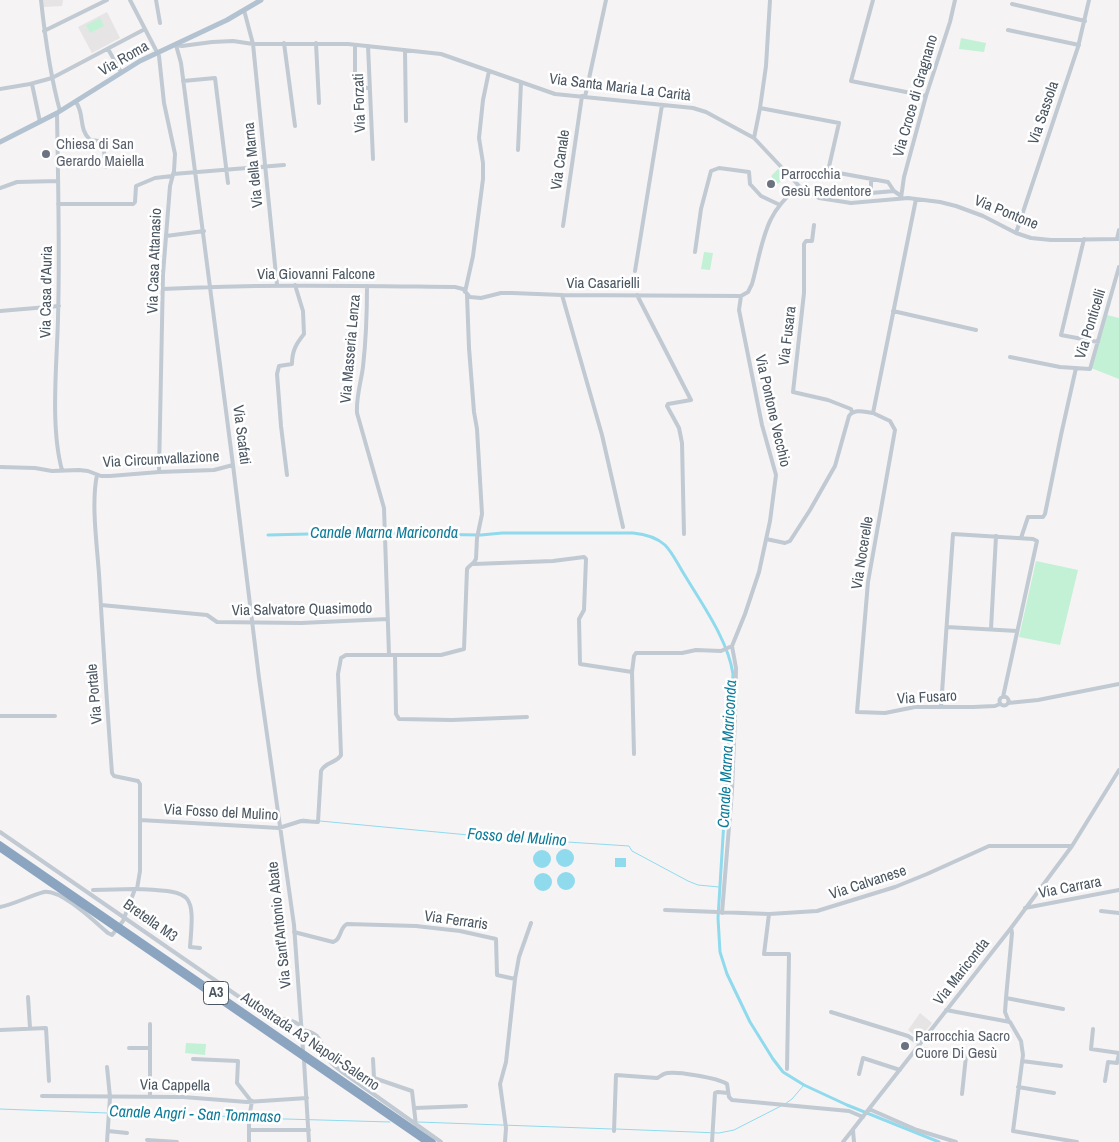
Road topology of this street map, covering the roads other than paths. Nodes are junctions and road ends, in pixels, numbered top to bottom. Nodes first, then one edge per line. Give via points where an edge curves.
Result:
1 (41, 0) edge
2 (107, 0) edge
3 (130, 0) edge
4 (156, 0) edge
5 (261, 0) edge
6 (606, 0) edge
7 (770, 0) edge
8 (873, 0) edge
9 (955, 0) edge
10 (1089, 0) edge
11 (1012, 4) dead end
12 (244, 10) junction
13 (1085, 20) junction
14 (160, 23) dead end
15 (145, 28) junction
16 (1008, 30) dead end
17 (44, 31) junction
18 (284, 43) junction
19 (253, 44) junction
20 (316, 44) junction
21 (176, 45) junction
22 (355, 45) junction
23 (1079, 45) junction
24 (368, 46) junction
25 (108, 49) junction
26 (405, 50) junction
27 (158, 54) junction
28 (489, 71) junction
29 (121, 72) junction
30 (52, 78) junction
31 (183, 81) junction
32 (521, 82) junction
33 (32, 84) junction
34 (370, 88) junction
35 (0, 89) edge
36 (583, 96) junction
37 (926, 96) junction
38 (76, 102) junction
39 (319, 102) dead end
40 (662, 105) junction
41 (760, 108) junction
42 (59, 112) junction
43 (406, 120) dead end
44 (40, 122) junction
45 (295, 126) dead end
46 (754, 138) junction
47 (0, 142) edge
48 (518, 150) dead end
49 (373, 159) dead end
50 (284, 165) dead end
51 (266, 166) junction
52 (106, 167) dead end
53 (227, 169) junction
54 (195, 172) junction
55 (173, 175) junction
56 (872, 179) junction
57 (58, 181) junction
58 (228, 182) dead end
59 (798, 186) junction
60 (0, 188) edge
61 (894, 191) junction
62 (901, 197) junction
63 (916, 199) junction
64 (58, 204) junction
65 (780, 206) junction
66 (814, 225) dead end
67 (563, 226) dead end
68 (1119, 230) edge
69 (204, 231) junction
70 (1016, 233) junction
71 (166, 236) junction
72 (1118, 239) edge
73 (1084, 240) junction
74 (695, 252) dead end
75 (1119, 267) edge
76 (635, 271) dead end
77 (277, 285) junction
78 (295, 285) junction
79 (211, 286) junction
80 (367, 286) junction
81 (163, 289) junction
82 (466, 293) junction
83 (562, 295) junction
84 (636, 295) junction
85 (741, 296) junction
86 (59, 306) junction
87 (0, 311) edge
88 (893, 311) junction
89 (976, 330) dead end
90 (1098, 342) junction
91 (1010, 356) dead end
92 (1076, 368) junction
93 (852, 412) junction
94 (873, 413) junction
95 (234, 465) junction
96 (0, 467) edge
97 (62, 470) junction
98 (159, 472) junction
99 (97, 475) junction
100 (287, 475) dead end
101 (622, 528) dead end
102 (684, 534) dead end
103 (996, 536) junction
104 (1021, 538) junction
105 (766, 539) junction
106 (472, 564) junction
107 (101, 605) junction
108 (388, 619) junction
109 (253, 623) junction
110 (947, 627) junction
111 (991, 630) junction
112 (1017, 631) junction
113 (730, 646) junction
114 (389, 655) junction
115 (396, 655) junction
116 (632, 672) junction
117 (1119, 684) edge
118 (1003, 697) junction
119 (1008, 703) junction
120 (1000, 704) junction
121 (941, 707) junction
122 (857, 709) joint
123 (0, 716) edge
124 (55, 716) dead end
125 (527, 717) dead end
126 (634, 754) dead end
127 (1119, 770) edge
128 (140, 820) junction
129 (279, 828) junction
130 (0, 832) edge
131 (0, 844) edge
132 (1072, 846) junction
133 (0, 849) edge
134 (136, 889) junction
135 (93, 890) dead end
136 (1119, 890) edge
137 (0, 908) edge
138 (1025, 908) junction
139 (664, 910) dead end
140 (1101, 911) dead end
141 (720, 913) junction
142 (1119, 913) edge
143 (769, 914) junction
144 (532, 923) dead end
145 (1010, 928) junction
146 (294, 932) junction
147 (200, 948) dead end
148 (515, 979) junction
149 (28, 997) dead end
150 (1006, 998) junction
151 (1063, 1009) dead end
152 (946, 1010) junction
153 (300, 1012) junction
154 (831, 1012) dead end
155 (293, 1020) junction
156 (300, 1020) junction
157 (1009, 1022) junction
158 (150, 1024) dead end
159 (30, 1028) junction
160 (301, 1028) junction
161 (1093, 1029) dead end
162 (0, 1030) edge
163 (919, 1046) junction
164 (129, 1048) dead end
165 (150, 1048) junction
166 (303, 1050) dead end
167 (1119, 1053) edge
168 (193, 1059) dead end
169 (373, 1059) dead end
170 (304, 1061) dead end
171 (1022, 1061) junction
172 (107, 1066) dead end
173 (1061, 1066) dead end
174 (787, 1069) dead end
175 (900, 1070) junction
176 (859, 1074) dead end
177 (49, 1081) dead end
178 (1104, 1081) dead end
179 (1018, 1087) junction
180 (1054, 1092) dead end
181 (728, 1093) junction
182 (962, 1094) dead end
183 (42, 1096) dead end
184 (110, 1097) junction
185 (150, 1097) junction
186 (307, 1098) junction
187 (252, 1101) junction
188 (466, 1106) dead end
189 (415, 1108) junction
190 (866, 1113) junction
191 (416, 1125) junction
192 (614, 1129) dead end
193 (249, 1130) junction
194 (309, 1130) junction
195 (853, 1130) junction
196 (108, 1131) junction
197 (127, 1133) dead end
198 (147, 1140) dead end
199 (163, 1141) edge
200 (107, 1142) edge
201 (177, 1142) edge
202 (249, 1142) edge
203 (309, 1142) edge
204 (426, 1142) edge
205 (433, 1142) edge
206 (441, 1142) edge
207 (505, 1142) edge
208 (712, 1142) edge
209 (843, 1142) edge
210 (854, 1142) edge
211 (956, 1142) edge
212 (1077, 1142) edge

1 - 17 street, Via Casa d'Auria
2 - 17 street
3 - 15 street, Via Casa Attanasio
4 - 14 street
5 - 12 main road, Via Roma
6 - 36 street, Via Canale
7 - 41 street
8 - 37 street via 851,81
9 - 37 street, Via Croce di Gragnano
10 - 13 street, Via Sassola
11 - 13 street
12 - 19 street, Via della Marna
12 - 21 main road, Via Roma
13 - 23 street, Via Sassola
15 - 25 street
15 - 27 street, Via Casa Attanasio
16 - 23 street
17 - 30 street, Via Casa d'Auria
18 - 19 street, Via Santa Maria La Carità
18 - 20 street, Via Santa Maria La Carità
18 - 45 street
19 - 21 street, Via Santa Maria La Carità via 234,41
19 - 51 street, Via della Marna
20 - 22 street, Via Santa Maria La Carità
20 - 39 street
21 - 27 main road, Via Roma
21 - 31 street, Via Scafati
22 - 24 street, Via Santa Maria La Carità
22 - 34 street via 355,88
23 - 70 street, Via Sassola
24 - 26 street, Via Santa Maria La Carità
24 - 34 street, Via Forzati
25 - 29 street
25 - 30 street
26 - 28 street, Via Santa Maria La Carità via 441,54
26 - 43 street
27 - 29 main road, Via Roma
27 - 55 street, Via Casa Attanasio via 176,163
28 - 32 street, Via Santa Maria La Carità
28 - 82 street via 479,138 483,179
29 - 38 main road, Via Roma
30 - 33 street
30 - 42 street, Via Casa d'Auria
31 - 53 street via 215,78
31 - 54 street, Via Scafati
32 - 36 street, Via Santa Maria La Carità via 555,94
32 - 48 street
33 - 35 street
33 - 44 street
34 - 49 street, Via Forzati
36 - 40 street, Via Santa Maria La Carità
36 - 67 street, Via Canale
37 - 62 street, Via Croce di Gragnano
38 - 42 main road, Via Roma
38 - 52 street via 80,107 84,134 90,140 103,144
40 - 46 street, Via Santa Maria La Carità via 706,112
40 - 76 street
41 - 46 street
41 - 56 street via 839,123 828,170
42 - 44 main road, Via Roma
42 - 57 street, Via Casa d'Auria
44 - 47 main road, Via Roma
46 - 59 street, Via Santa Maria La Carità
50 - 51 street
51 - 53 street
51 - 77 street, Via della Marna
53 - 54 street
53 - 58 street
54 - 55 street
54 - 69 street, Via Scafati
55 - 64 street via 136,186 133,204
55 - 71 street, Via Casa Attanasio
56 - 61 street via 888,182
56 - 61 street via 871,193
57 - 60 street via 17,182
57 - 64 street, Via Casa d'Auria
59 - 62 street, Via Santa Maria La Carità via 813,196 841,203
59 - 65 street
61 - 62 street
62 - 63 street, Via Santa Maria La Carità
63 - 70 street, Via Pontone via 956,206
63 - 88 street
64 - 86 street, Via Casa d'Auria
65 - 74 street via 761,196 750,184 749,172 719,168 712,171 701,209
65 - 85 street via 765,233 752,284
66 - 93 street, Via Fusara via 812,241 804,244 804,294 792,392 828,400
68 - 72 street
69 - 71 street
69 - 79 street, Via Scafati
70 - 73 street, Via Pontone via 1031,238
71 - 81 street, Via Casa Attanasio
72 - 73 street, Via Pontone
73 - 90 street via 1061,335
75 - 90 street, Via Ponticelli
77 - 78 street, Via Giovanni Falcone
77 - 79 street, Via Giovanni Falcone
78 - 80 street, Via Giovanni Falcone
78 - 100 street via 303,311 304,334 295,344 292,364 280,366 277,374
79 - 81 street, Via Giovanni Falcone
79 - 95 street, Via Scafati
80 - 82 street, Via Giovanni Falcone via 455,287
80 - 108 street, Via Masseria Lenza via 364,355 356,403 383,500
81 - 98 street, Via Casa Attanasio
82 - 83 street, Via Casarielli via 481,298 501,293
82 - 106 street via 482,514 476,559
83 - 84 street, Via Casarielli
83 - 101 street via 602,435
84 - 85 street, Via Casarielli
84 - 102 street via 690,400 667,406 680,428 682,443
85 - 105 street, Via Pontone Vecchio via 739,310 762,425 776,475
86 - 87 street
86 - 97 street, Via Casa d'Auria via 56,419
88 - 89 street
88 - 94 street
90 - 92 street, Via Ponticelli via 1090,369
91 - 92 street, Via Ponticelli
92 - 104 street via 1046,514 1043,517 1028,516
93 - 94 street
93 - 105 street via 835,466 790,541
94 - 122 street, Via Nocerelle via 890,421 895,430 868,582
95 - 98 street, Via Circumvallazione via 214,470
95 - 109 street, Via Scafati
96 - 97 street, Via Circumvallazione
97 - 99 street, Via Circumvallazione via 84,470
98 - 99 street, Via Circumvallazione
99 - 107 street, Via Portale via 95,506
103 - 104 street
103 - 110 street via 953,534
103 - 111 street
104 - 112 street via 1034,539 1037,543
105 - 113 street, Via Pontone Vecchio via 745,614
106 - 115 street, Via Fosso del Mulino via 466,570 464,649 441,655
106 - 116 street via 584,557 584,610 579,619 580,664
107 - 109 street, Via Salvatore Quasimodo via 207,615 217,622
107 - 128 street, Via Portale via 112,773 139,782
108 - 109 street, Via Salvatore Quasimodo
108 - 114 street, Via Masseria Lenza
109 - 129 street, Via Scafati
110 - 111 street
110 - 121 street
111 - 112 street
112 - 118 street
113 - 116 street via 721,651 636,653
113 - 141 street via 736,668 735,716 732,790
114 - 115 street, Via Fosso del Mulino
114 - 129 street, Via Fosso del Mulino via 346,655 341,658 338,674 341,755 324,765 321,771 318,820
115 - 125 street via 396,714 399,718
116 - 126 street
117 - 119 street, Via Fusaro
118 - 119 street
118 - 120 street
119 - 120 street, Via Fusaro
120 - 121 street, Via Fusaro
121 - 122 street, Via Fusaro via 915,707 885,713 857,712
123 - 124 street
127 - 132 street, Via Mariconda
128 - 129 street, Via Fosso del Mulino
128 - 134 street, Via Portale via 140,871
129 - 146 street, Via Sant'Antonio Abate
130 - 155 street, Bretella M3 via 264,1014
131 - 205 highway, Autostrada A3 Napoli-Salerno / A3
132 - 138 street, Via Mariconda
132 - 143 street, Via Calvanese via 989,846 927,874 858,899 817,911
133 - 204 highway, Autostrada A3 Napoli-Salerno / A3
134 - 135 street
134 - 137 street, Via Portale via 122,922 112,935 54,892 45,892
134 - 147 street via 176,892 184,896 192,910 190,947
136 - 138 street, Via Carrara
138 - 145 street, Via Mariconda
139 - 141 street, Via Calvanese
140 - 142 street
141 - 143 street, Via Calvanese
143 - 174 street via 764,954 789,954
144 - 148 street via 519,957
145 - 150 street
145 - 152 street, Via Mariconda
146 - 148 street, Via Ferraris via 333,942 344,926 351,923 416,926 494,937 497,941 497,975
146 - 153 street, Via Sant'Antonio Abate
148 - 207 street via 506,1062 500,1084
149 - 159 street
150 - 151 street
150 - 157 street via 1005,1012
152 - 157 street
152 - 163 street, Via Mariconda
153 - 155 street
153 - 156 street, Via Sant'Antonio Abate
154 - 163 street via 908,1036
155 - 156 street, Bretella M3
155 - 160 street, Bretella M3
156 - 160 street, Via Sant'Antonio Abate
157 - 171 street via 1021,1041
158 - 165 street
159 - 162 street
159 - 177 street via 46,1028
160 - 166 street, Via Sant'Antonio Abate
160 - 191 street, Bretella M3 via 320,1040 337,1067
161 - 167 street via 1091,1049
163 - 175 street, Via Mariconda
163 - 182 street via 967,1057
164 - 165 street
165 - 185 street
167 - 178 street via 1117,1063 1108,1062
168 - 187 street via 238,1061 237,1083
169 - 189 street via 374,1078 410,1089 414,1093
170 - 186 street
171 - 173 street
171 - 179 street
172 - 184 street
175 - 176 street via 863,1058
175 - 190 street, Via Mariconda
179 - 180 street
179 - 212 street via 1014,1131
181 - 190 street via 732,1100
181 - 192 street via 726,1083 706,1077 670,1073 657,1078 616,1075
181 - 208 street via 715,1093
183 - 184 street, Via Cappella
184 - 185 street, Via Cappella
184 - 196 street
185 - 187 street, Via Cappella
186 - 187 street, Via Cappella
186 - 194 street
187 - 193 street
188 - 189 street
189 - 191 street
190 - 195 street
190 - 211 street
191 - 206 street, Bretella M3
193 - 194 street
193 - 202 street
194 - 203 street
195 - 209 street
195 - 210 street
196 - 197 street
196 - 200 street
198 - 199 street
199 - 201 street

